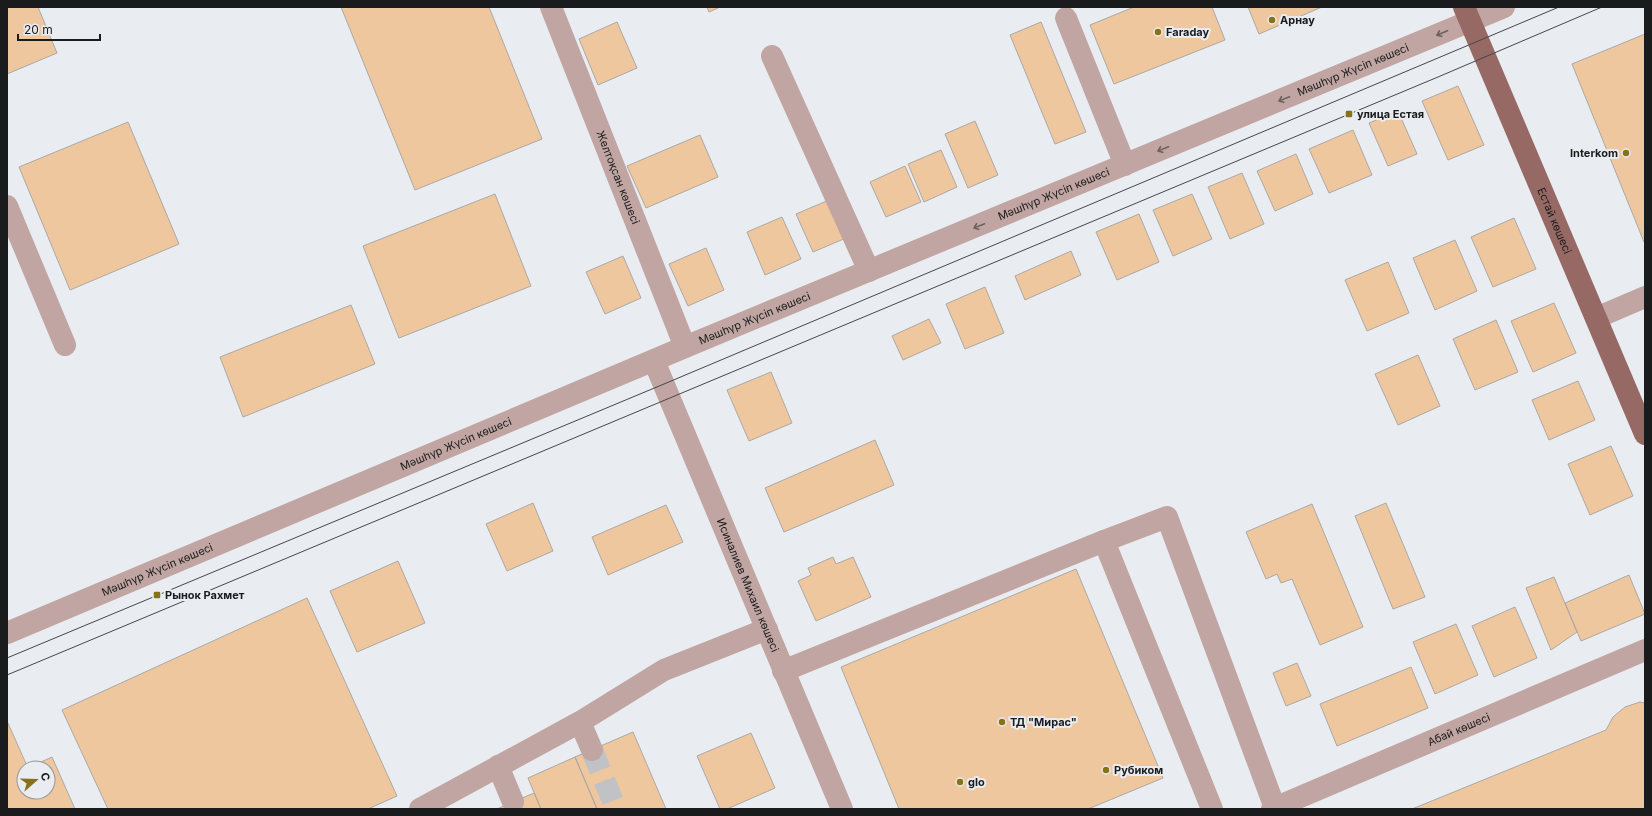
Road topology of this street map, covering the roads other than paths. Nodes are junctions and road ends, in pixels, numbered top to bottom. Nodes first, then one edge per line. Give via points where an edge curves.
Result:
1 (551, 7) edge
2 (1504, 7) edge
3 (1467, 14) edge
4 (1066, 18) dead end
5 (772, 56) dead end
6 (1125, 165) junction
7 (7, 206) edge
8 (869, 271) junction
9 (1645, 297) edge
10 (1596, 318) junction
11 (64, 345) dead end
12 (685, 348) junction
13 (654, 360) junction
14 (1645, 434) edge
15 (1104, 540) junction
16 (767, 629) junction
17 (7, 633) edge
18 (1645, 650) edge
19 (783, 671) junction
20 (580, 722) junction
21 (592, 750) tunnel mouth
22 (498, 766) junction
23 (513, 802) dead end
24 (426, 808) edge
25 (1273, 808) edge
26 (842, 809) edge
27 (1212, 809) edge

1 - 12 street, Желтоқсан көшесі
2 - 3 street, Мәшһүр Жүсіп көшесі
3 -> 6 street, Мәшһүр Жүсіп көшесі
3 - 10 main road, Естай көшесі
4 - 6 street
5 - 8 street
6 -> 8 street, Мәшһүр Жүсіп көшесі
7 - 11 street
8 - 12 street, Мәшһүр Жүсіп көшесі
9 - 10 street
10 - 14 main road, Естай көшесі
12 - 13 street, Мәшһүр Жүсіп көшесі
13 - 16 street, Исиналиев Михаил көшесі
13 - 17 street, Мәшһүр Жүсіп көшесі
15 - 19 street
15 - 25 street via 1167,517
15 - 27 street
16 - 19 street, Исиналиев Михаил көшесі
16 - 20 street via 664,670
18 - 25 street, Абай көшесі
19 - 26 street, Исиналиев Михаил көшесі
20 - 21 street
20 - 22 street
22 - 23 street
22 - 24 street

